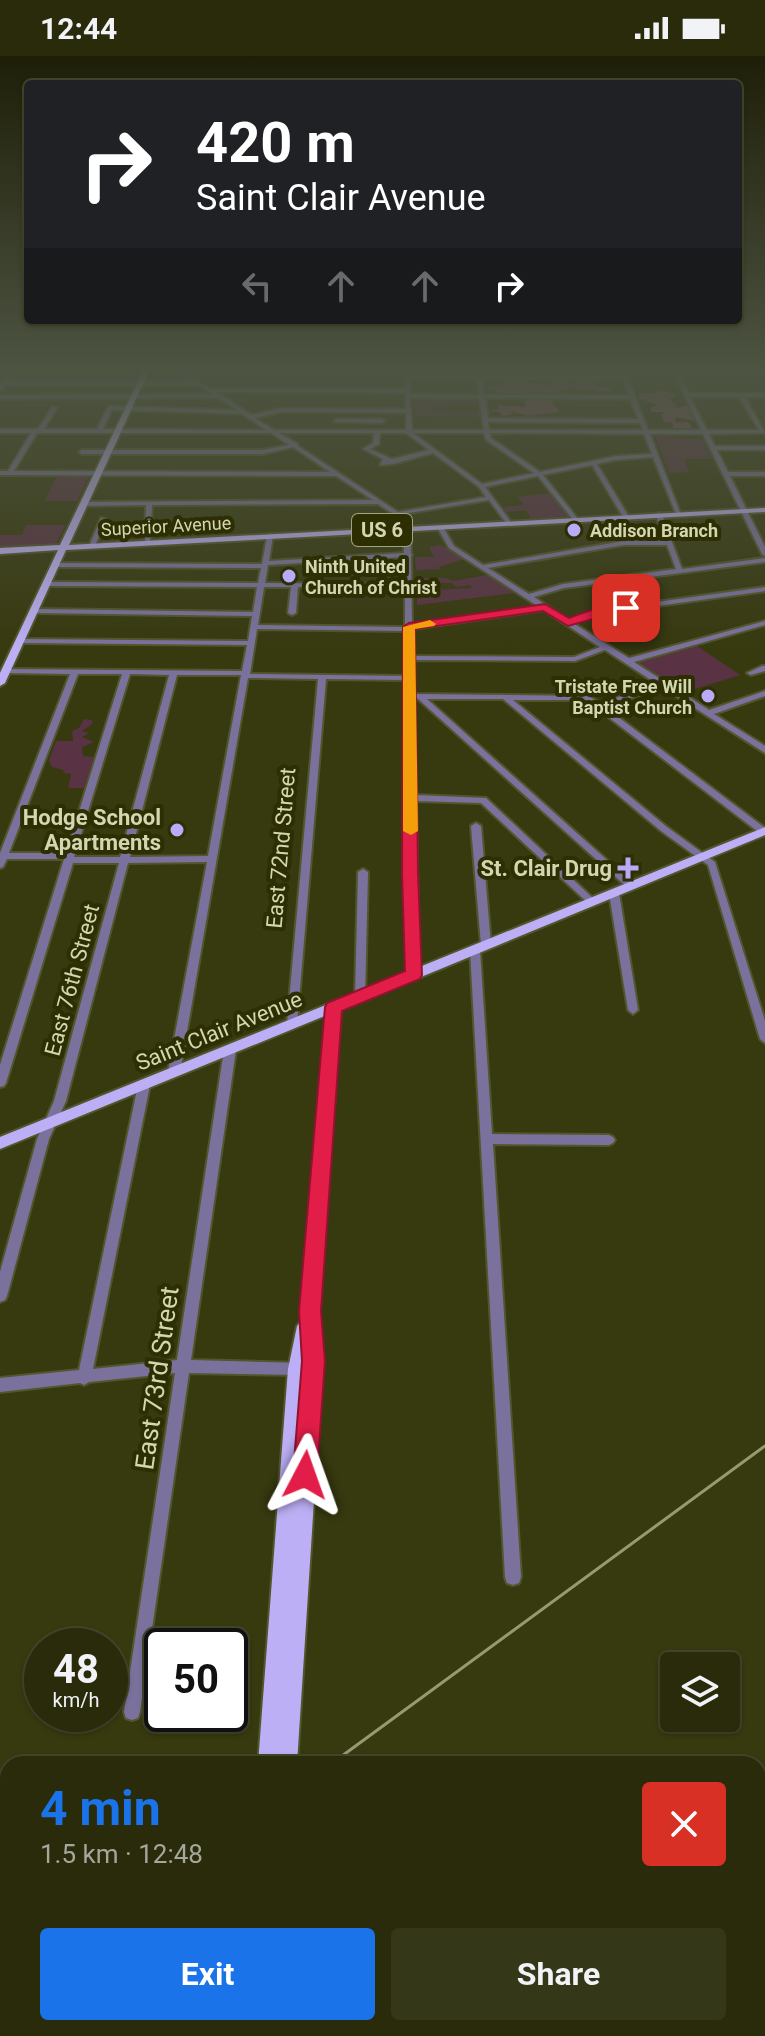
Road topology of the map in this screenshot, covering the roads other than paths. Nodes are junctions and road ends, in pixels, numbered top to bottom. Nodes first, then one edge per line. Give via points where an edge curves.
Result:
1 (16, 463) edge
2 (76, 463) edge
3 (105, 463) edge
4 (323, 463) edge
5 (392, 463) edge
6 (451, 463) edge
7 (524, 463) edge
8 (592, 463) edge
9 (594, 463) edge
10 (658, 463) edge
11 (721, 463) edge
12 (402, 469) dead end
13 (0, 473) edge
14 (10, 473) junction
15 (71, 473) junction
16 (100, 473) junction
17 (339, 474) junction
18 (539, 474) junction
19 (726, 474) junction
20 (765, 474) edge
21 (481, 486) junction
22 (490, 498) junction
23 (382, 502) junction
24 (149, 503) junction
25 (83, 504) junction
26 (765, 510) edge
27 (745, 511) junction
28 (400, 513) junction
29 (679, 514) junction
30 (659, 515) junction
31 (626, 517) junction
32 (103, 519) dead end
33 (576, 520) junction
34 (509, 523) junction
35 (407, 524) junction
36 (440, 527) junction
37 (761, 535) edge
38 (270, 536) junction
39 (147, 543) junction
40 (669, 543) junction
41 (92, 546) junction
42 (63, 548) junction
43 (0, 551) edge
44 (409, 555) junction
45 (765, 557) edge
46 (55, 565) junction
47 (265, 565) junction
48 (483, 567) junction
49 (680, 571) junction
50 (46, 584) junction
51 (260, 585) junction
52 (295, 585) junction
53 (408, 586) junction
54 (765, 589) edge
55 (528, 597) junction
56 (545, 608) junction
57 (34, 611) junction
58 (292, 613) dead end
59 (256, 614) junction
60 (568, 622) junction
61 (765, 623) edge
62 (753, 626) junction
63 (253, 627) junction
64 (409, 628) junction
65 (765, 634) edge
66 (20, 641) junction
67 (251, 643) junction
68 (607, 647) junction
69 (408, 658) junction
70 (628, 661) junction
71 (765, 668) edge
72 (5, 671) junction
73 (75, 671) junction
74 (127, 672) junction
75 (174, 672) junction
76 (751, 673) dead end
77 (247, 675) junction
78 (322, 677) junction
79 (409, 678) junction
80 (0, 683) edge
81 (664, 684) junction
82 (765, 693) edge
83 (414, 696) junction
84 (505, 697) junction
85 (600, 706) junction
86 (709, 713) junction
87 (765, 750) edge
88 (411, 798) junction
89 (476, 826) dead end
90 (764, 832) edge
91 (703, 856) junction
92 (69, 858) junction
93 (1, 859) edge
94 (212, 859) junction
95 (124, 860) junction
96 (363, 872) dead end
97 (631, 886) junction
98 (614, 893) junction
99 (592, 902) junction
100 (480, 948) junction
101 (414, 975) junction
102 (360, 997) junction
103 (334, 1007) junction
104 (633, 1010) dead end
105 (292, 1024) junction
106 (765, 1039) edge
107 (230, 1050) junction
108 (174, 1072) junction
109 (0, 1083) edge
110 (144, 1085) junction
111 (50, 1123) junction
112 (488, 1139) junction
113 (609, 1140) dead end
114 (0, 1143) edge
115 (0, 1296) edge
116 (183, 1366) junction
117 (305, 1369) junction
118 (84, 1378) junction
119 (0, 1385) edge
120 (513, 1577) dead end
121 (132, 1712) dead end
122 (270, 1756) edge
123 (286, 1756) edge

1 - 14 street
2 - 15 street
3 - 16 main road
4 - 17 street
5 - 12 street
6 - 21 street
7 - 18 street
8 - 18 street
9 - 31 street
10 - 29 street
11 - 19 street
13 - 14 street
14 - 15 street
15 - 16 street
16 - 17 street
16 - 25 main road
17 - 23 street
18 - 21 street
18 - 33 street
19 - 20 street
19 - 27 street
21 - 22 street
22 - 28 street
22 - 34 street
23 - 24 street
23 - 28 street
24 - 25 street
24 - 39 street
25 - 42 main road
26 - 27 main road, Superior Avenue / US 6
27 - 29 main road, Superior Avenue / US 6
27 - 37 street
28 - 35 street
29 - 30 main road, Superior Avenue / US 6
30 - 31 main road, Superior Avenue / US 6
30 - 40 street
31 - 33 main road, Superior Avenue / US 6
32 - 41 street
33 - 34 main road, Superior Avenue / US 6
34 - 36 main road, Superior Avenue / US 6
35 - 36 main road, Superior Avenue / US 6
35 - 38 main road, Superior Avenue / US 6
35 - 44 street
36 - 48 street via 451,547
37 - 45 street
38 - 39 main road, Superior Avenue / US 6
38 - 47 street
39 - 41 main road, Superior Avenue / US 6
40 - 48 street via 624,543
40 - 49 street
41 - 42 main road, Superior Avenue / US 6
42 - 43 main road, Superior Avenue / US 6
42 - 46 main road
44 - 47 street
44 - 53 street
45 - 49 street
46 - 47 street
46 - 50 main road
47 - 51 street
48 - 55 street
49 - 55 street via 563,586
50 - 51 street
50 - 57 main road
51 - 52 street
51 - 59 street
52 - 53 street
52 - 58 street
53 - 64 street
54 - 60 street via 598,612
55 - 56 street
56 - 60 street
56 - 64 street
57 - 59 street
57 - 66 main road
59 - 63 street
60 - 68 street
61 - 62 street
62 - 65 street
62 - 70 street
63 - 64 street
63 - 67 street
64 - 69 street
66 - 67 street
66 - 72 main road
67 - 77 street
68 - 69 street via 575,659
68 - 70 street
69 - 79 street
70 - 81 street
71 - 76 street
72 - 73 street
72 - 80 main road
73 - 74 street
73 - 93 street
74 - 75 street
74 - 92 street
75 - 77 street
75 - 95 street, East 76th Street
77 - 78 street
77 - 94 street
78 - 79 street
78 - 105 street, East 72nd Street
79 - 83 street
81 - 85 street
81 - 86 street
82 - 86 street
83 - 84 street
83 - 88 street
83 - 97 street
84 - 85 street via 588,698
84 - 91 street
85 - 90 street
86 - 87 street
88 - 99 street via 483,800
88 - 101 street
89 - 100 street
90 - 91 main road, Saint Clair Avenue
91 - 97 main road, Saint Clair Avenue
91 - 106 street via 712,864 721,889
92 - 93 street
92 - 95 street
92 - 109 street
94 - 95 street
94 - 108 street
95 - 111 street, East 76th Street
96 - 102 street
97 - 98 main road, Saint Clair Avenue
98 - 99 main road, Saint Clair Avenue
98 - 104 street
99 - 100 main road, Saint Clair Avenue
100 - 101 main road, Saint Clair Avenue
100 - 112 street
101 - 102 main road, Saint Clair Avenue
102 - 103 main road, Saint Clair Avenue
103 - 105 main road, Saint Clair Avenue
103 - 117 main road
105 - 107 main road, Saint Clair Avenue
107 - 108 main road, Saint Clair Avenue
107 - 116 street, East 73rd Street
108 - 110 main road, Saint Clair Avenue
110 - 111 main road, Saint Clair Avenue
110 - 118 street
111 - 114 main road, Saint Clair Avenue
111 - 115 street, East 76th Street
112 - 113 street
112 - 120 street
116 - 117 street
116 - 118 street
116 - 121 street, East 73rd Street
117 - 122 main road
117 - 123 main road
118 - 119 street

